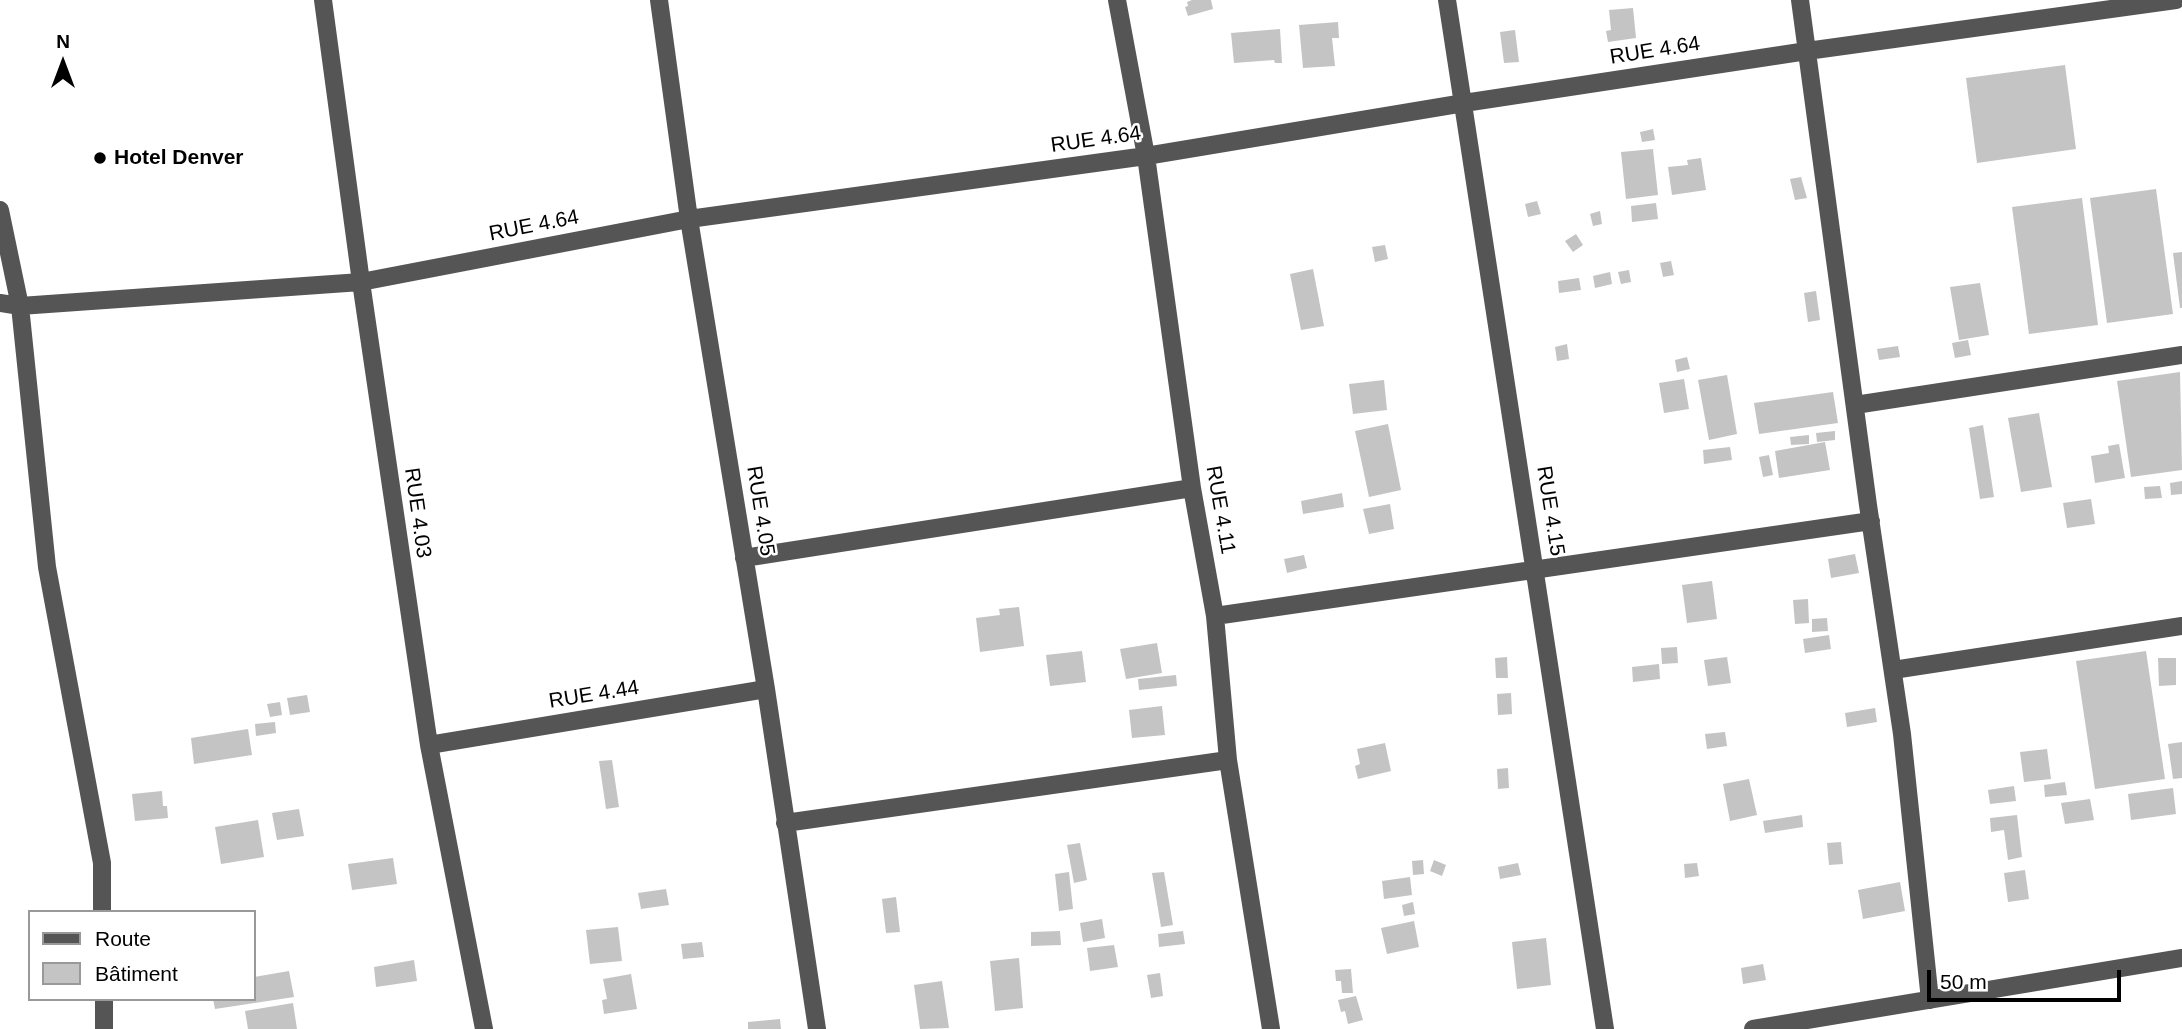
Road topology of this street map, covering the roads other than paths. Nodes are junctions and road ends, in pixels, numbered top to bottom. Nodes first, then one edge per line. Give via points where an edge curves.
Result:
1 (323, 0) edge
2 (659, 0) edge
3 (1117, 0) edge
4 (1447, 0) edge
5 (1800, 0) edge
6 (2176, 0) edge
7 (1807, 51) junction
8 (1464, 103) junction
9 (1146, 156) junction
10 (0, 210) edge
11 (689, 219) junction
12 (361, 282) junction
13 (0, 303) edge
14 (20, 306) junction
15 (2182, 355) edge
16 (1854, 405) junction
17 (1192, 488) junction
18 (1871, 521) junction
19 (744, 558) junction
20 (1536, 570) junction
21 (1215, 616) junction
22 (2182, 626) edge
23 (1892, 670) junction
24 (766, 689) junction
25 (429, 746) junction
26 (1228, 760) junction
27 (785, 823) junction
28 (102, 910) edge
29 (2182, 958) edge
30 (1930, 1000) junction
31 (104, 1001) edge
32 (104, 1029) edge
33 (484, 1029) edge
34 (817, 1029) edge
35 (1271, 1029) edge
36 (1605, 1029) edge
37 (1753, 1029) edge

1 - 12 street, RUE 4.03
2 - 11 street, RUE 4.05
3 - 9 street, RUE 4.11
4 - 8 street, RUE 4.15
5 - 7 street
6 - 7 street, RUE 4.64
7 - 8 street, RUE 4.64
7 - 16 street
8 - 9 street, RUE 4.64
8 - 20 street, RUE 4.15
9 - 11 street, RUE 4.64
9 - 17 street, RUE 4.11
10 - 14 street
11 - 12 street, RUE 4.64
11 - 19 street, RUE 4.05
12 - 14 street, RUE 4.64
12 - 25 street, RUE 4.03
13 - 14 street, RUE 4.64
14 - 28 street via 47,567 102,863
15 - 16 street
16 - 18 street
17 - 19 street
17 - 21 street, RUE 4.11
18 - 20 street
18 - 23 street
19 - 24 street, RUE 4.05
20 - 21 street
20 - 36 street, RUE 4.15
21 - 26 street, RUE 4.11
22 - 23 street
23 - 30 street
24 - 25 street, RUE 4.44
24 - 27 street, RUE 4.05
25 - 33 street, RUE 4.03
26 - 27 street
26 - 35 street, RUE 4.11
27 - 34 street, RUE 4.05
29 - 30 street
30 - 37 street
31 - 32 street

